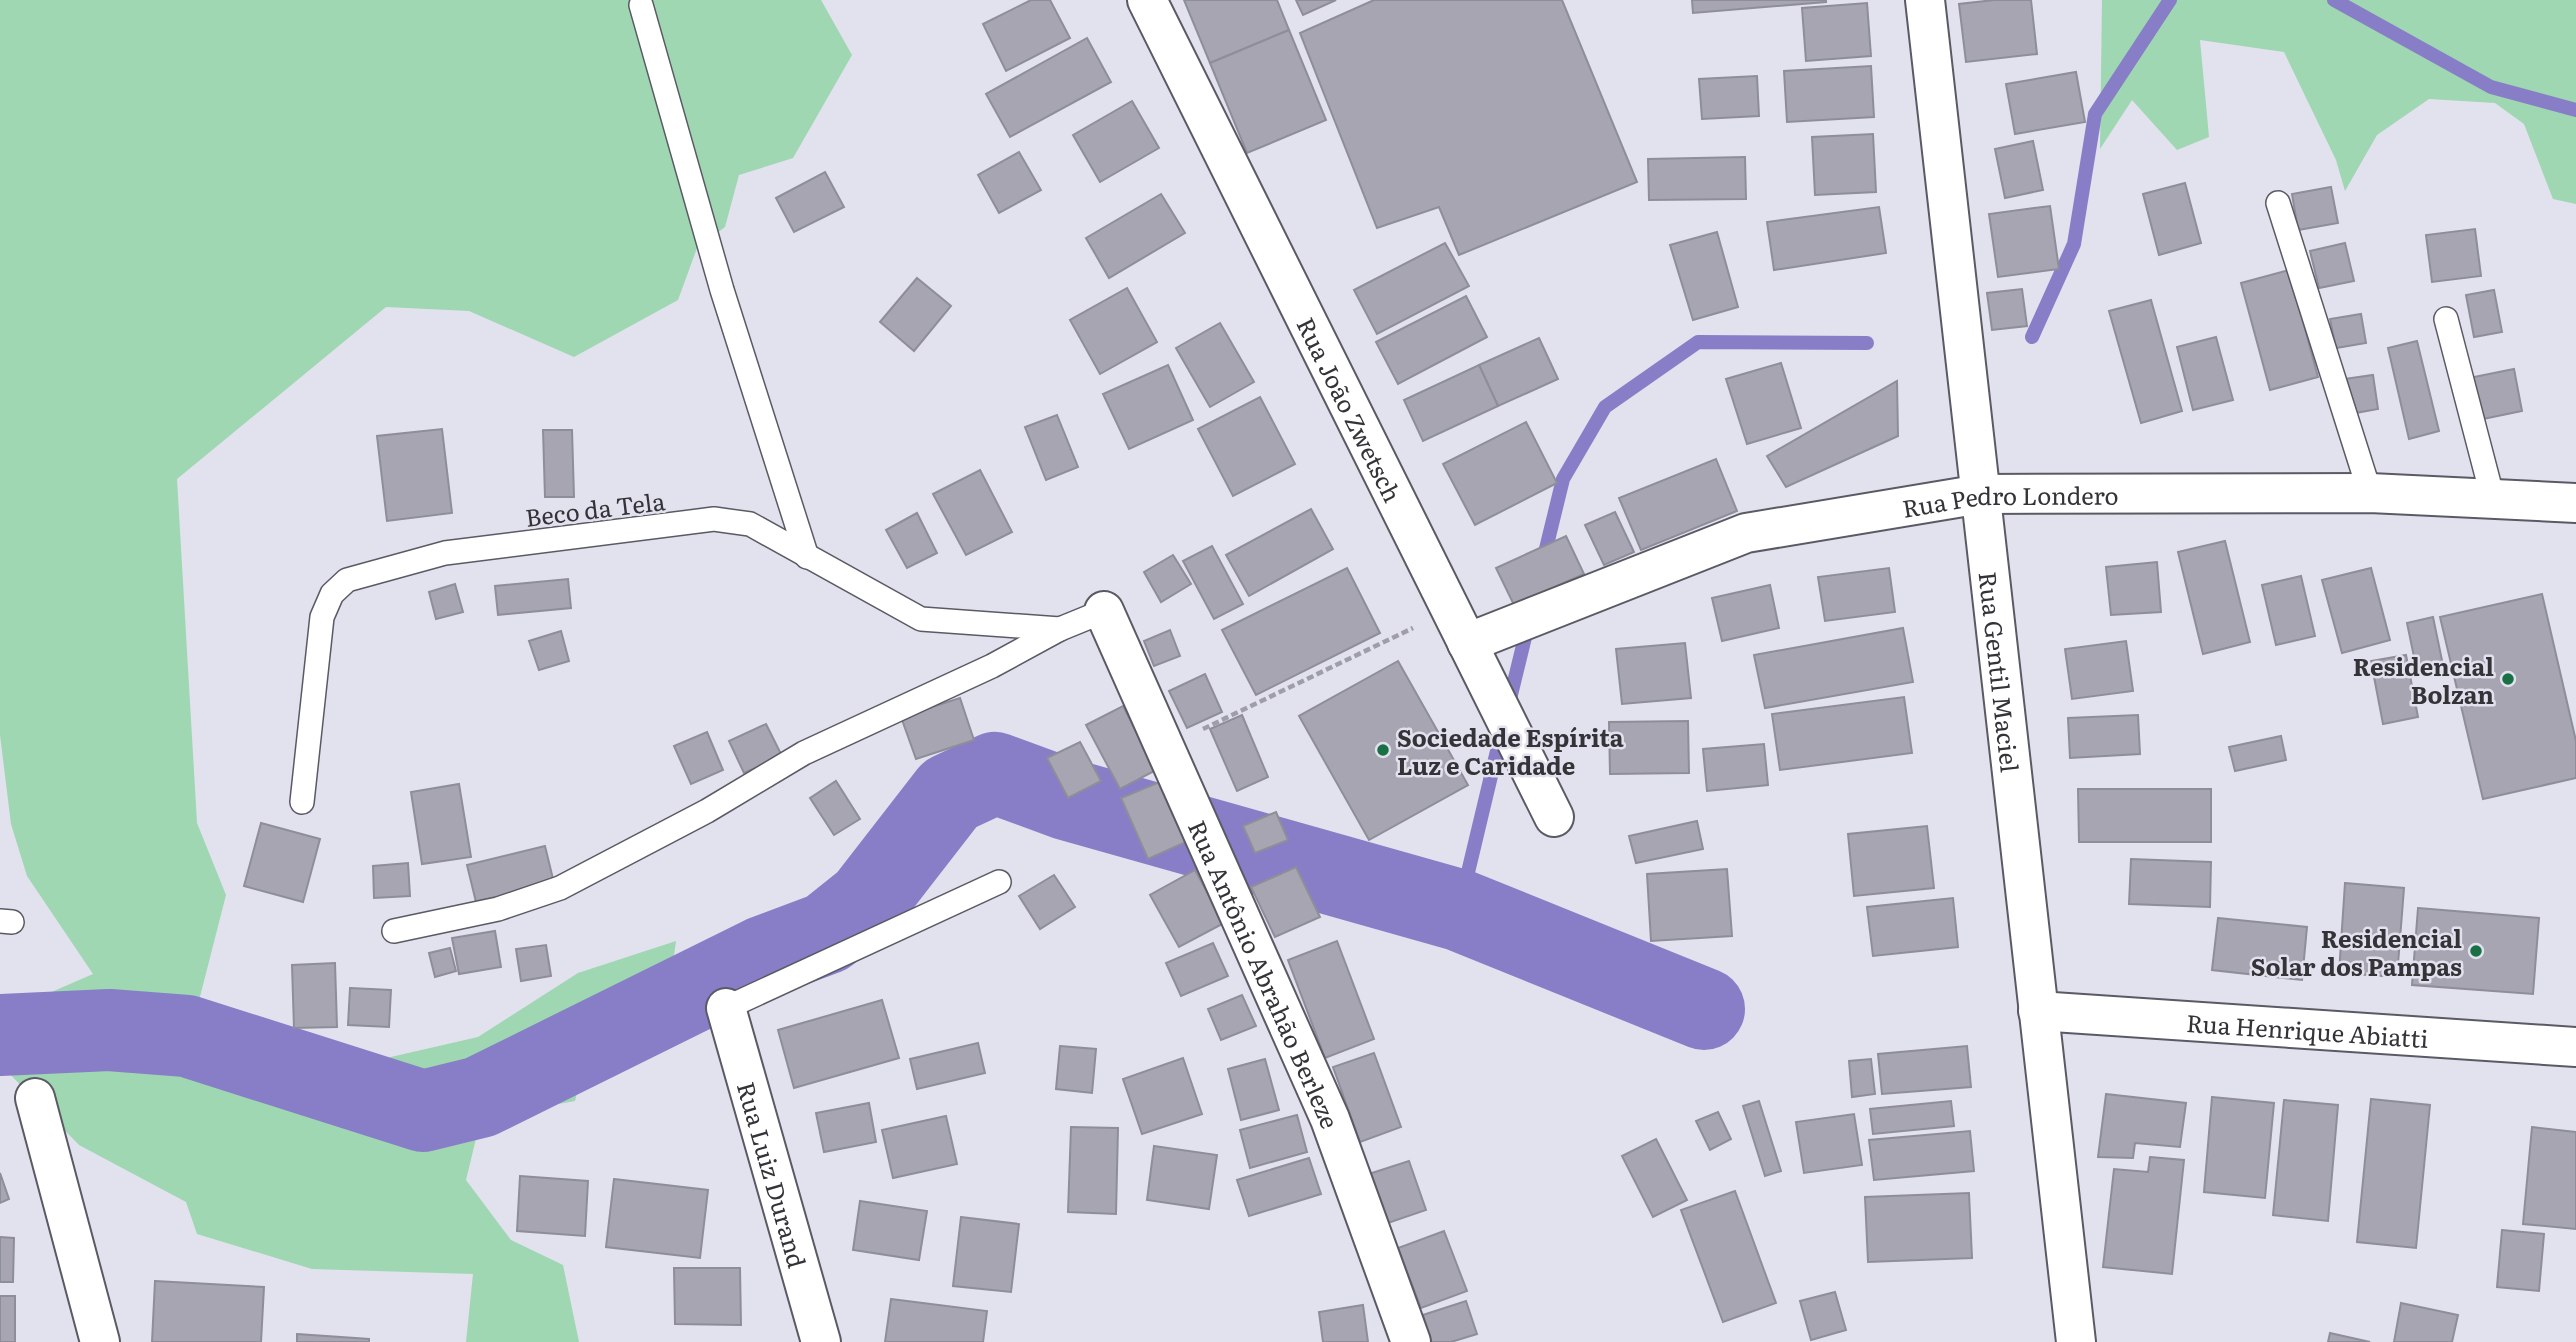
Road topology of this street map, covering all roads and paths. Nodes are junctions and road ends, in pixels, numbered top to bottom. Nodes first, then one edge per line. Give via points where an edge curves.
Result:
1 (1147, 0) edge
2 (1925, 0) edge
3 (641, 5) dead end
4 (2278, 203) dead end
5 (2446, 320) dead end
6 (2370, 493) junction
7 (1981, 494) junction
8 (2493, 499) junction
9 (2576, 503) edge
10 (807, 557) junction
11 (1450, 609) junction
12 (1104, 611) joint
13 (1060, 629) junction
14 (1468, 643) junction
15 (1164, 747) junction
16 (302, 802) dead end
17 (1554, 817) dead end
18 (999, 882) dead end
19 (394, 931) dead end
20 (726, 1008) joint
21 (2038, 1012) junction
22 (2576, 1047) edge
23 (35, 1098) dead end
24 (100, 1342) edge
25 (821, 1342) edge
26 (1411, 1342) edge
27 (2076, 1342) edge

1 - 11 street, Rua João Zwetsch
2 - 7 street, Rua Gentil Maciel
3 - 10 lane via 722,290
4 - 6 lane
5 - 8 lane
6 - 7 street, Rua Pedro Londero
6 - 8 street, Rua Pedro Londero
7 - 14 street, Rua Pedro Londero via 1746,533
7 - 21 street, Rua Gentil Maciel
8 - 9 street, Rua Pedro Londero
10 - 13 lane, Beco da Tela via 921,619
10 - 16 lane, Beco da Tela via 750,524 714,519 445,553 347,580 332,594 322,617
11 - 14 street, Rua João Zwetsch
11 - 15 path
12 - 13 lane, Beco da Tela
12 - 15 street, Rua Antônio Abrahão Berleze
13 - 19 lane, Beco da Tela via 992,666 804,753 707,811 560,888 498,909
14 - 17 street, Rua João Zwetsch
15 - 26 street, Rua Antônio Abrahão Berleze via 1330,1119
18 - 20 lane
20 - 25 street, Rua Luiz Durand
21 - 22 street, Rua Henrique Abiatti
21 - 27 street, Rua Gentil Maciel
23 - 24 street

